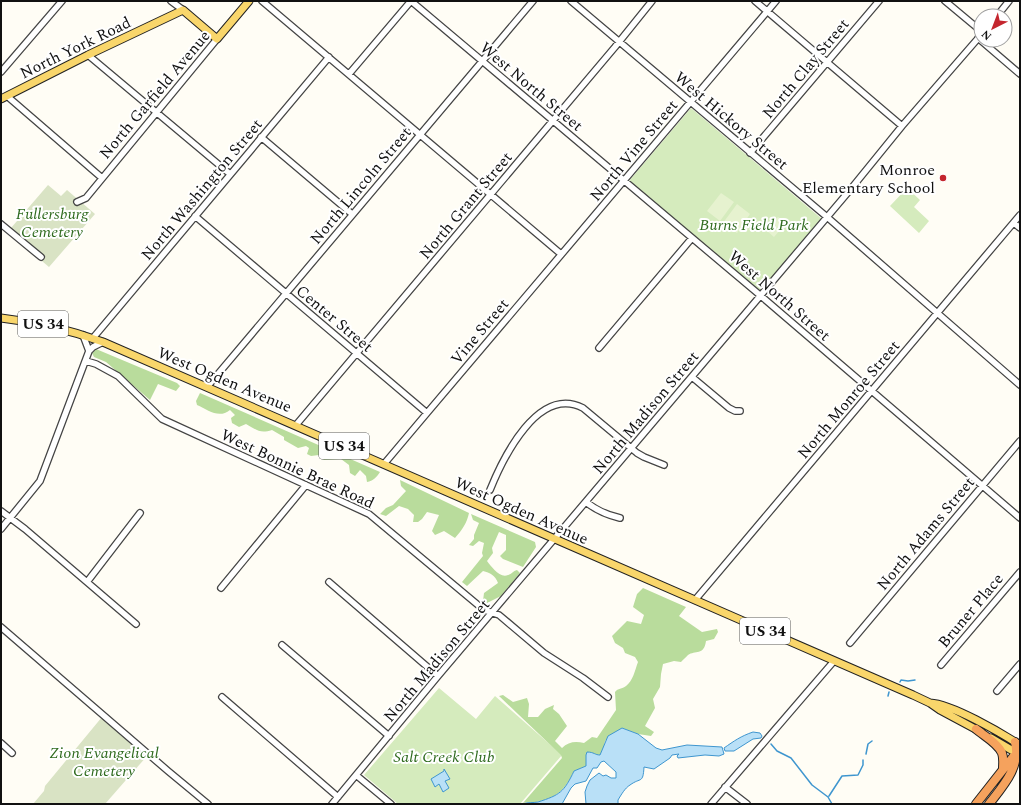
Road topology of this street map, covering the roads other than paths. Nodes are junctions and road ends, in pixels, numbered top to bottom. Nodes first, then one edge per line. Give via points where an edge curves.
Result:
1 (62, 1) edge
2 (172, 1) edge
3 (249, 1) edge
4 (262, 1) edge
5 (411, 1) edge
6 (533, 1) edge
7 (571, 1) edge
8 (652, 1) edge
9 (755, 1) edge
10 (776, 1) edge
11 (879, 1) edge
12 (945, 1) edge
13 (183, 10) junction
14 (767, 11) junction
15 (973, 24) edge
16 (217, 39) junction
17 (620, 42) junction
18 (973, 44) edge
19 (993, 48) edge
20 (88, 55) junction
21 (329, 57) junction
22 (482, 61) junction
23 (827, 62) junction
24 (1, 72) edge
25 (349, 74) junction
26 (1020, 74) edge
27 (4, 98) edge
28 (690, 102) junction
29 (157, 112) junction
30 (553, 121) junction
31 (902, 126) junction
32 (420, 134) junction
33 (262, 137) junction
34 (750, 153) junction
35 (230, 174) junction
36 (102, 178) junction
37 (624, 180) junction
38 (490, 195) junction
39 (77, 202) dead end
40 (352, 214) junction
41 (1020, 215) edge
42 (195, 216) junction
43 (827, 217) junction
44 (1014, 222) junction
45 (1, 224) edge
46 (1020, 228) edge
47 (692, 238) junction
48 (562, 254) junction
49 (41, 257) dead end
50 (286, 294) junction
51 (761, 296) junction
52 (525, 297) joint
53 (937, 314) junction
54 (1, 318) edge
55 (83, 335) junction
56 (93, 338) junction
57 (103, 342) junction
58 (600, 348) dead end
59 (89, 351) junction
60 (357, 353) junction
61 (86, 361) junction
62 (692, 377) junction
63 (1020, 386) edge
64 (207, 387) junction
65 (871, 391) junction
66 (740, 411) dead end
67 (427, 413) junction
68 (296, 425) junction
69 (1020, 441) edge
70 (631, 449) junction
71 (384, 464) junction
72 (664, 465) dead end
73 (306, 485) junction
74 (982, 486) junction
75 (490, 490) dead end
76 (586, 502) junction
77 (1, 511) edge
78 (140, 513) dead end
79 (10, 518) junction
80 (620, 518) dead end
81 (1020, 518) edge
82 (1, 529) edge
83 (554, 539) junction
84 (1020, 572) edge
85 (87, 582) junction
86 (329, 582) dead end
87 (221, 588) dead end
88 (695, 600) junction
89 (493, 612) junction
90 (136, 624) dead end
91 (1, 627) edge
92 (850, 643) dead end
93 (282, 645) dead end
94 (834, 661) junction
95 (1020, 664) edge
96 (941, 665) dead end
97 (438, 676) junction
98 (997, 691) dead end
99 (222, 697) dead end
100 (608, 697) dead end
101 (930, 703) junction
102 (976, 729) junction
103 (389, 736) junction
104 (1, 743) edge
105 (1018, 749) edge
106 (12, 752) dead end
107 (1003, 769) junction
108 (1020, 769) edge
109 (356, 775) junction
110 (1011, 776) junction
111 (725, 787) junction
112 (338, 797) junction
113 (208, 804) edge
114 (332, 804) edge
115 (391, 804) edge
116 (711, 804) edge
117 (747, 804) edge
118 (976, 804) edge
119 (989, 804) edge

1 - 24 street
2 - 13 street
3 - 16 main road, North Garfield Avenue
4 - 21 street
5 - 22 street, West North Street
5 - 25 street
6 - 22 street, North Lincoln Street
7 - 17 street, West Hickory Street
8 - 17 street, North Grant Street
9 - 14 street
10 - 14 street, North Vine Street
11 - 23 street, North Clay Street
12 - 15 street
13 - 16 main road
13 - 20 main road, North York Road
14 - 23 street
14 - 28 street, North Vine Street
16 - 29 street, North Garfield Avenue
17 - 28 street, West Hickory Street
17 - 30 street, North Grant Street
18 - 31 street, North Madison Street
19 - 26 street
20 - 27 main road, North York Road
20 - 29 street
21 - 25 street
21 - 33 street, North Washington Street
22 - 30 street, West North Street
22 - 32 street, North Lincoln Street
23 - 31 street
23 - 34 street, North Clay Street
25 - 32 street
27 - 36 street
28 - 34 street, West Hickory Street
28 - 37 street, North Vine Street
29 - 35 street
29 - 36 street, North Garfield Avenue
30 - 37 street, West North Street
30 - 38 street, North Grant Street
31 - 43 street, North Madison Street
32 - 38 street
32 - 40 street, North Lincoln Street
33 - 35 street, North Washington Street
33 - 40 street
34 - 43 street, West Hickory Street
35 - 42 street, North Washington Street
36 - 39 street, North Garfield Avenue via 86,198
37 - 47 street, West North Street
37 - 48 street, North Vine Street
38 - 48 street
38 - 60 street, North Grant Street
40 - 50 street, North Lincoln Street
41 - 44 street, North Monroe Street
42 - 50 street, Center Street
42 - 56 street, North Washington Street
43 - 51 street, North Madison Street
43 - 53 street, West Hickory Street
44 - 46 street
44 - 53 street, North Monroe Street
45 - 49 street
47 - 51 street, West North Street
47 - 58 street
48 - 52 street, North Vine Street
50 - 60 street, Center Street
50 - 64 street, North Lincoln Street
51 - 62 street, North Madison Street
51 - 65 street, West North Street
52 - 67 street, Vine Street
53 - 63 street, West Hickory Street
53 - 65 street, North Monroe Street
54 - 55 main road, US 34 via 42,324
55 - 56 main road, US 34
55 - 59 street
56 - 57 main road, US 34
57 - 59 street
57 - 64 main road, West Ogden Avenue / US 34
59 - 61 street
60 - 67 street, Center Street
60 - 68 street, North Grant Street
61 - 73 street, West Bonnie Brae Road via 118,376 162,419
61 - 79 street via 40,481
62 - 66 street via 729,408
62 - 70 street, North Madison Street
64 - 68 main road, West Ogden Avenue / US 34
65 - 74 street, West North Street
65 - 88 street, North Monroe Street
67 - 71 street
68 - 71 main road, West Ogden Avenue / US 34
69 - 74 street, North Adams Street
70 - 72 street
70 - 75 street via 583,408 569,404 555,405 542,412 520,435 504,459
70 - 76 street, North Madison Street
71 - 83 main road, West Ogden Avenue / US 34
73 - 87 street
73 - 89 street, West Bonnie Brae Road via 374,516 484,610
74 - 81 street, West North Street
74 - 92 street, North Adams Street
76 - 80 street via 608,516
76 - 83 street, North Madison Street
77 - 79 street
78 - 85 street
79 - 82 street
79 - 85 street
83 - 88 main road, West Ogden Avenue / US 34
83 - 89 street, North Madison Street
84 - 96 street, Bruner Place
85 - 90 street
86 - 97 street
88 - 94 main road, West Ogden Avenue / US 34
89 - 97 street, North Madison Street
89 - 100 street, West Bonnie Brae Road via 544,653
91 - 113 street
93 - 103 street
94 - 101 main road, West Ogden Avenue / US 34
94 - 111 street
95 - 98 street
97 - 103 street, North Madison Street
99 - 112 street
101 - 102 main road, West Ogden Avenue / US 34
101 - 105 main road, West Ogden Avenue / US 34 via 937,703 964,714
102 - 105 main road, West Ogden Avenue / US 34
102 - 107 highway via 1002,752
103 - 109 street, North Madison Street
104 - 106 street
105 - 107 highway
105 - 110 highway via 1017,762
107 - 118 highway
108 - 110 highway
109 - 112 street, North Madison Street
109 - 115 street
110 - 119 highway
111 - 116 street
111 - 117 street
112 - 114 street, North Madison Street

